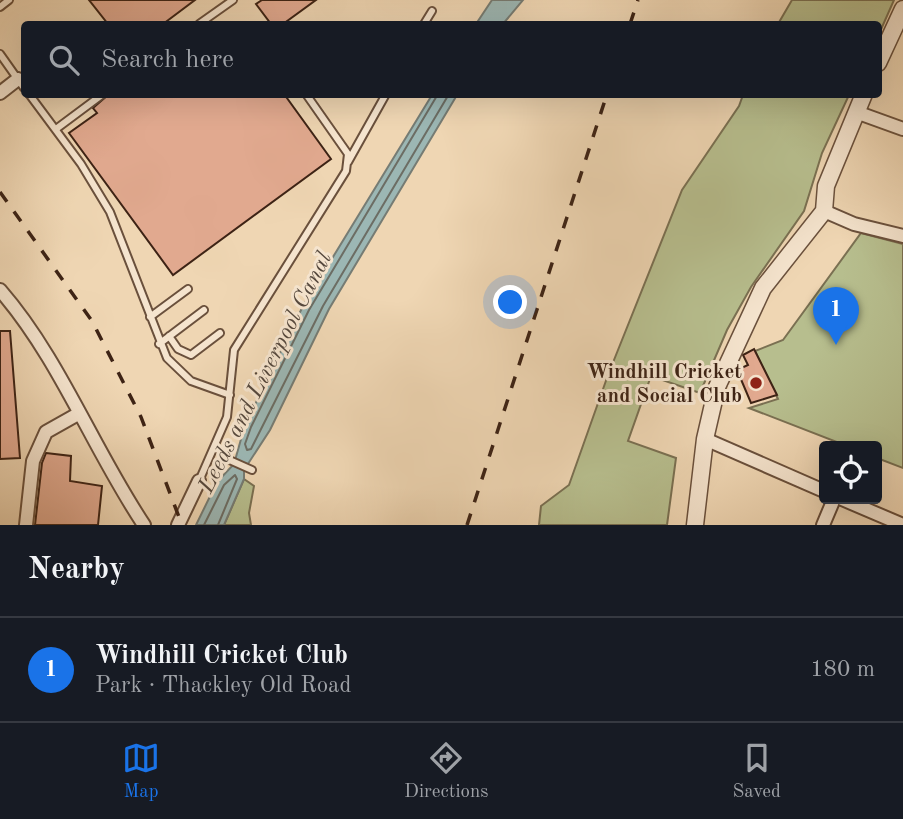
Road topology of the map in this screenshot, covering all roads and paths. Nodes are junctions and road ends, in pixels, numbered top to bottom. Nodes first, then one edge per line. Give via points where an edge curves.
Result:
1 (9, 0) edge
2 (233, 0) edge
3 (0, 7) edge
4 (903, 9) edge
5 (432, 11) dead end
6 (203, 21) edge
7 (426, 21) edge
8 (0, 54) edge
9 (882, 54) edge
10 (21, 83) edge
11 (0, 93) edge
12 (32, 98) edge
13 (98, 98) edge
14 (309, 98) edge
15 (384, 98) edge
16 (862, 98) edge
17 (856, 112) junction
18 (56, 129) junction
19 (903, 129) edge
20 (347, 164) junction
21 (824, 211) junction
22 (903, 236) edge
23 (188, 289) dead end
24 (0, 290) edge
25 (204, 310) dead end
26 (150, 317) junction
27 (220, 333) dead end
28 (169, 336) junction
29 (159, 344) junction
30 (230, 395) junction
31 (78, 414) junction
32 (705, 439) junction
33 (225, 458) dead end
34 (252, 471) dead end
35 (199, 481) joint
36 (819, 489) edge
37 (832, 504) edge
38 (854, 504) edge
39 (26, 525) edge
40 (144, 525) edge
41 (178, 525) edge
42 (695, 525) edge
43 (823, 525) edge
44 (903, 525) edge

1 - 3 lane
2 - 6 lane
4 - 9 street
5 - 7 lane
8 - 10 lane
10 - 11 street
12 - 18 lane
13 - 18 lane
14 - 20 lane via 348,154
15 - 20 lane
16 - 17 street
17 - 19 street
17 - 21 street via 826,186
18 - 26 lane via 110,212
20 - 30 lane via 234,350
21 - 22 street
21 - 32 street via 763,288 717,387
23 - 26 lane
24 - 31 street via 52,365
25 - 28 lane
26 - 29 lane
27 - 28 lane via 191,355 178,349
28 - 29 lane
29 - 30 lane via 183,374
30 - 35 lane via 227,417
31 - 39 street via 46,432 33,461
31 - 40 street
32 - 36 street
32 - 42 street
33 - 34 lane
35 - 41 street
37 - 43 street
38 - 44 street

